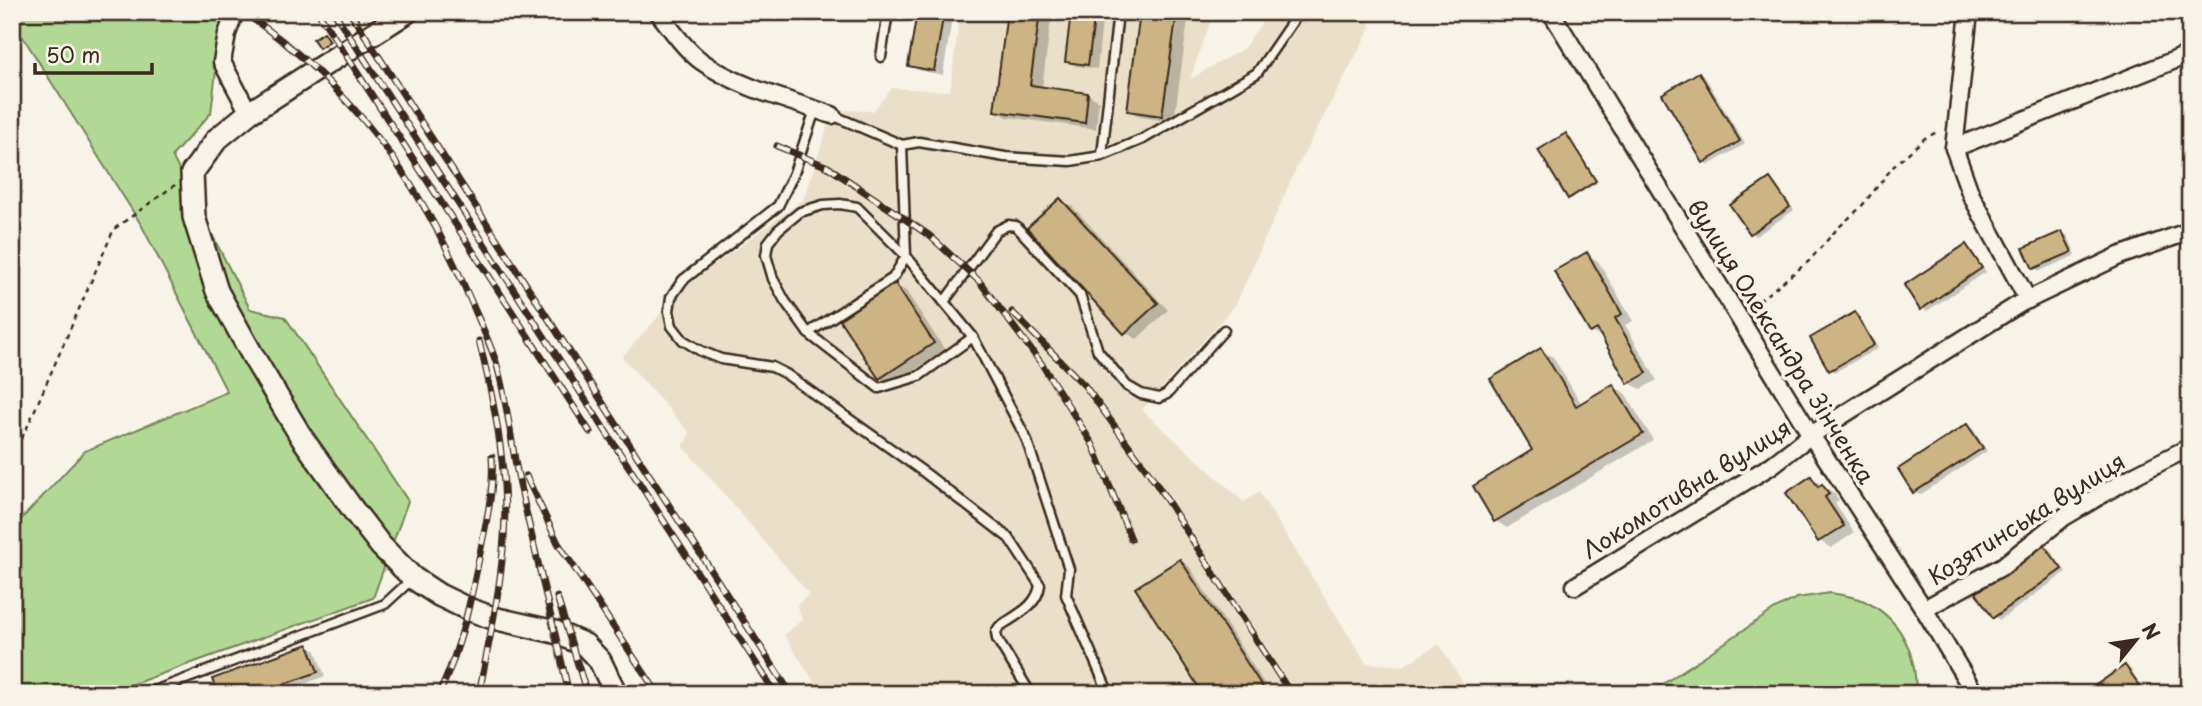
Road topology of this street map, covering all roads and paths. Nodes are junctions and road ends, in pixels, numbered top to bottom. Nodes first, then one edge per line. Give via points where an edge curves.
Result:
1 (235, 12) edge
2 (407, 12) edge
3 (658, 12) edge
4 (888, 12) edge
5 (1118, 12) edge
6 (1299, 12) edge
7 (1550, 12) edge
8 (1969, 12) edge
9 (2190, 54) edge
10 (881, 57) dead end
11 (816, 110) junction
12 (249, 113) junction
13 (832, 115) joint
14 (1957, 120) junction
15 (902, 145) junction
16 (1954, 148) junction
17 (1102, 155) junction
18 (192, 173) junction
19 (2190, 231) edge
20 (906, 256) junction
21 (2028, 300) junction
22 (944, 302) junction
23 (1739, 317) junction
24 (1224, 330) dead end
25 (808, 333) junction
26 (973, 337) junction
27 (1811, 435) junction
28 (2190, 447) edge
29 (12, 456) edge
30 (413, 578) junction
31 (1575, 586) dead end
32 (1924, 609) junction
33 (146, 694) edge
34 (616, 694) edge
35 (1031, 694) edge
36 (1109, 694) edge
37 (1976, 694) edge

1 - 12 street via 222,62
2 - 12 main road
3 - 11 street via 700,60 728,77
4 - 10 lane
5 - 17 lane
6 - 17 lane via 1257,73 1143,139
7 - 23 street, вулиця Олександра Зінченка
8 - 14 street
9 - 16 street
11 - 13 street
11 - 35 lane via 778,206 683,281 670,297 672,326 701,351 786,374 1009,538 1040,584 1039,596 996,632
12 - 18 main road via 217,139
13 - 15 lane
14 - 16 street
14 - 23 path via 1925,138 1809,261
15 - 17 lane via 919,142 1005,157 1070,161
15 - 20 lane
16 - 21 street via 1971,195
18 - 29 path via 114,229
18 - 30 main road via 194,217 217,291 302,438 354,512
19 - 21 street, Локомотивна вулиця via 2119,256
20 - 22 lane
20 - 25 lane via 893,278
20 - 25 lane via 857,206 823,205 800,212 778,230 766,255 773,279
21 - 27 street, Локомотивна вулиця
22 - 24 lane via 996,231 1008,225 1017,226 1080,295 1098,351 1127,386 1141,394 1159,398 1167,394
22 - 26 lane
23 - 27 street, вулиця Олександра Зінченка
25 - 26 lane via 879,388 919,376
26 - 36 lane via 1026,438 1069,569 1066,595
27 - 31 street, Локомотивна вулиця via 1772,465
27 - 32 street, вулиця Олександра Зінченка
28 - 32 street, Козятинська вулиця via 2064,517 2003,566
30 - 33 lane via 385,604
30 - 34 main road via 468,609 555,632 585,645 600,661
32 - 37 street, вулиця Олександра Зінченка

